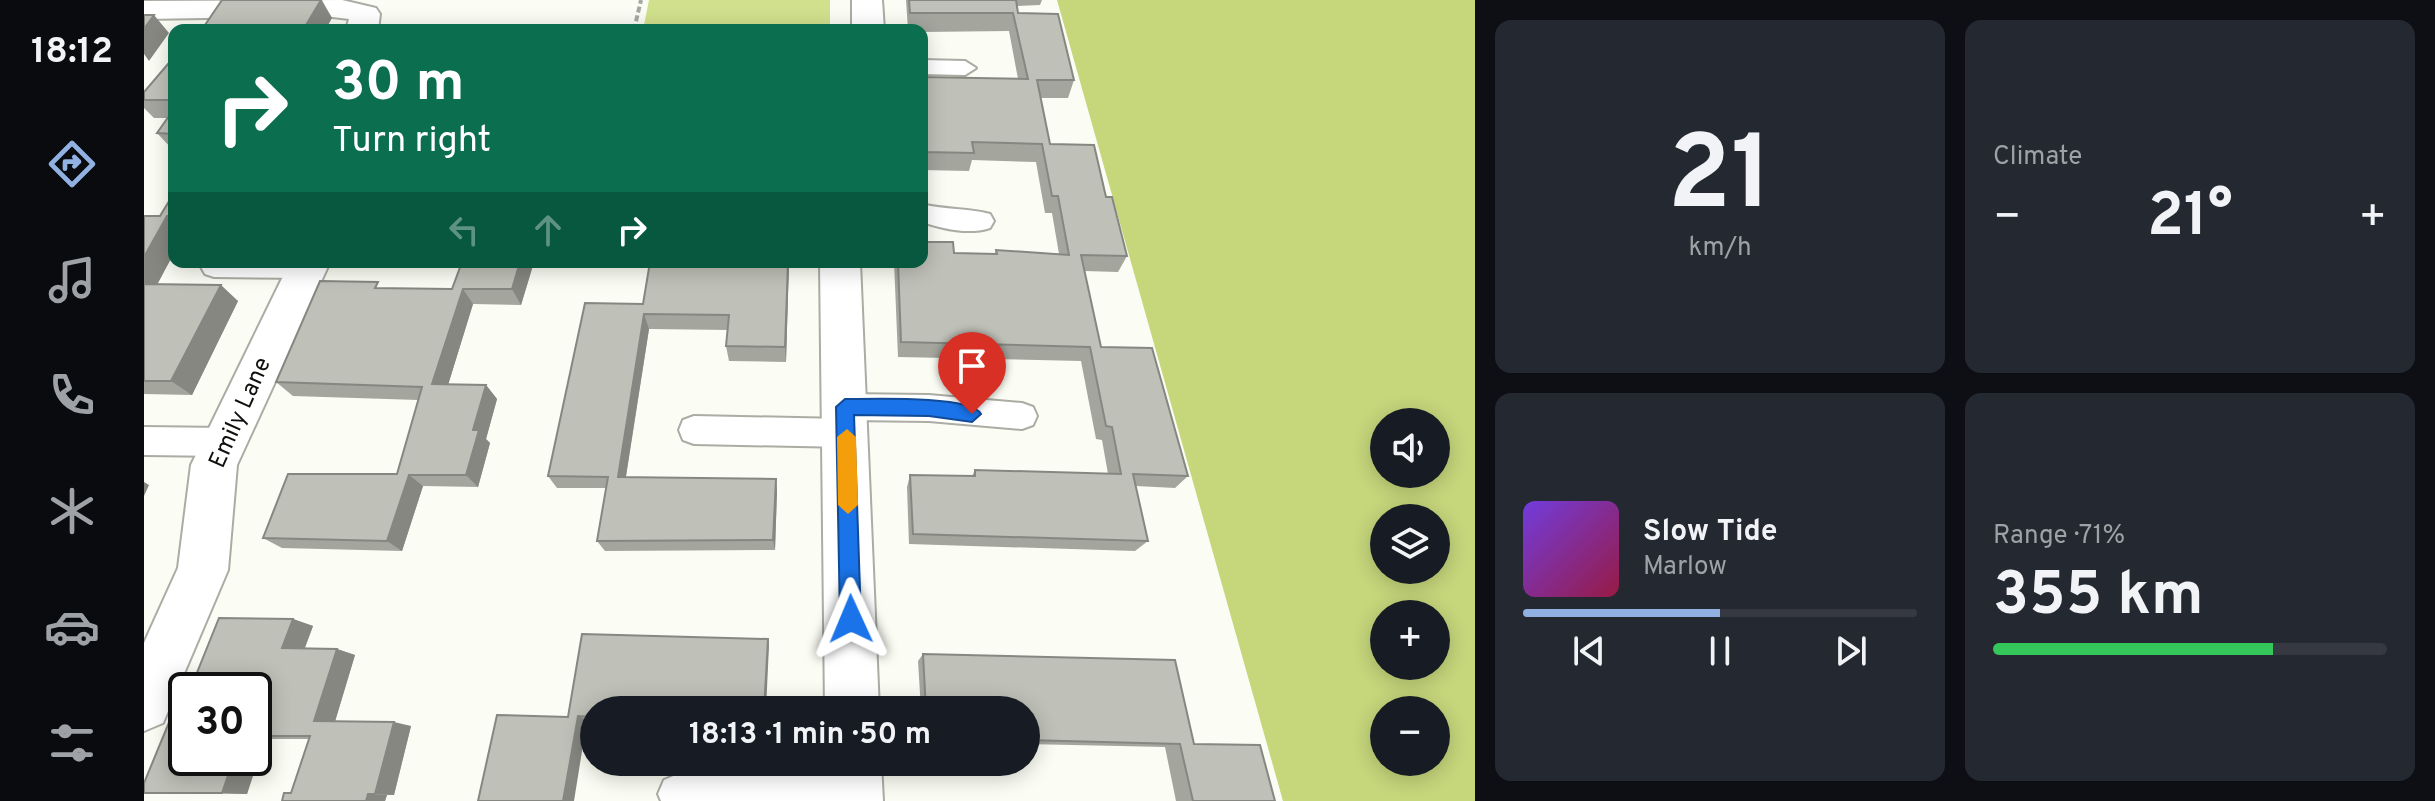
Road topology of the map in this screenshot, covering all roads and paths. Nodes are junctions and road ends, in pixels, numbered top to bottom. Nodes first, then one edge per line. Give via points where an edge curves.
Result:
1 (641, 0) edge
2 (867, 0) edge
3 (341, 2) edge
4 (144, 10) edge
5 (363, 24) edge
6 (635, 24) edge
7 (868, 24) edge
8 (928, 67) edge
9 (965, 68) dead end
10 (928, 215) edge
11 (981, 221) dead end
12 (307, 268) edge
13 (840, 268) edge
14 (1022, 416) dead end
15 (846, 420) junction
16 (694, 430) dead end
17 (144, 441) edge
18 (225, 442) junction
19 (852, 696) edge
20 (144, 704) edge
21 (854, 786) edge
22 (678, 794) dead end

1 - 6 path
2 - 7 street
3 - 4 street
3 - 5 street via 365,14
8 - 9 lane
10 - 11 lane
12 - 18 street, Emily Lane
13 - 15 street
14 - 15 lane via 929,408
15 - 16 lane
15 - 19 street
17 - 18 lane
18 - 20 street, Emily Lane via 214,465 203,570
21 - 22 lane

